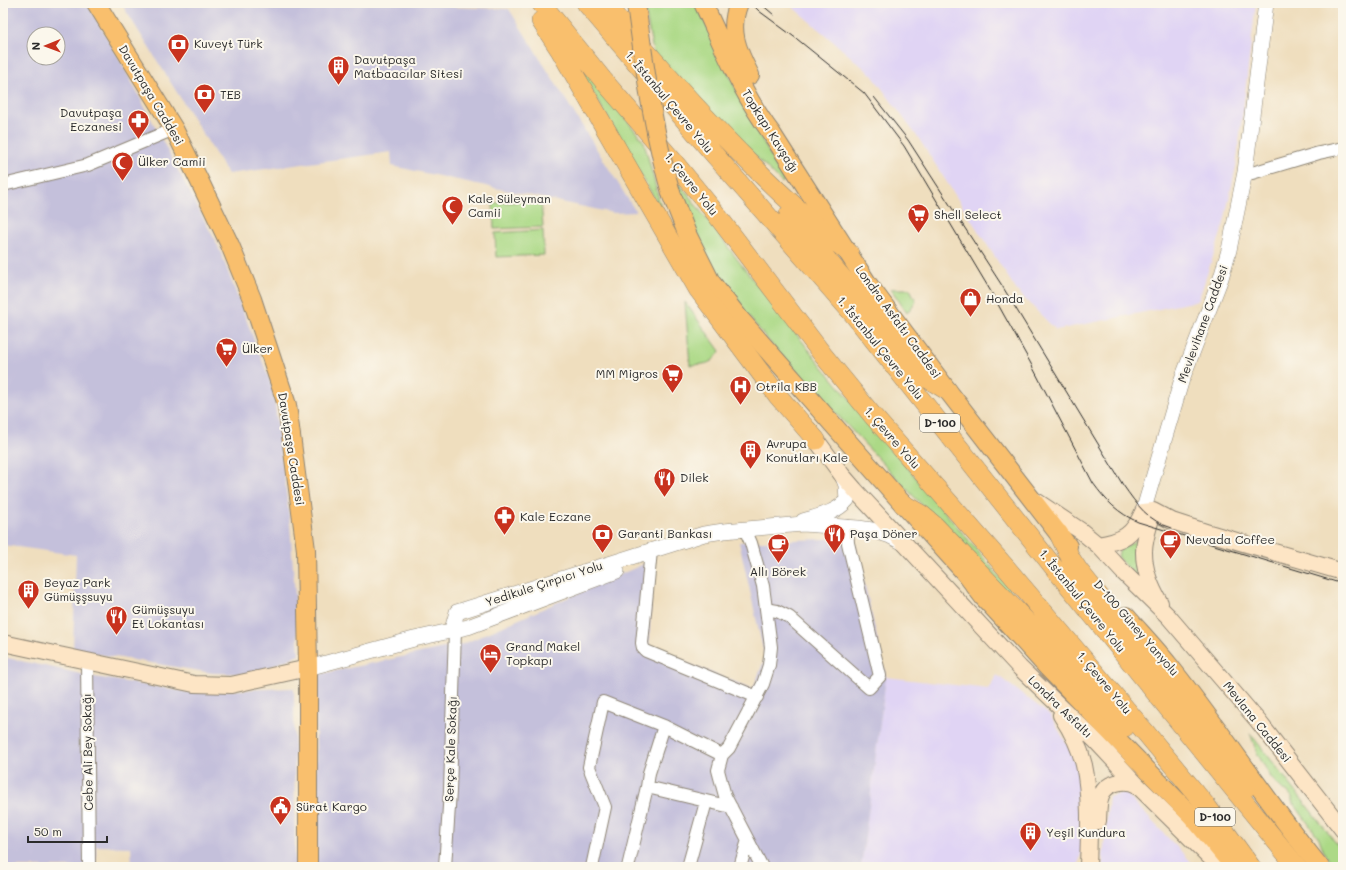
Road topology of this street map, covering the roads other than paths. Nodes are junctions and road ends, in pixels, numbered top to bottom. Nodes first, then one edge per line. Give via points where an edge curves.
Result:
1 (96, 3) edge
2 (529, 3) edge
3 (541, 3) edge
4 (586, 3) edge
5 (604, 3) edge
6 (703, 3) edge
7 (739, 3) edge
8 (1266, 3) edge
9 (1275, 3) edge
10 (636, 4) edge
11 (174, 129) junction
12 (772, 134) junction
13 (1343, 148) edge
14 (755, 168) junction
15 (1248, 172) junction
16 (3, 185) edge
17 (696, 253) junction
18 (848, 253) junction
19 (948, 391) junction
20 (816, 440) junction
21 (842, 475) junction
22 (1031, 497) junction
23 (846, 500) junction
24 (903, 504) junction
25 (1148, 512) junction
26 (792, 524) junction
27 (847, 526) junction
28 (745, 529) junction
29 (1059, 534) junction
30 (904, 543) junction
31 (1098, 545) junction
32 (651, 551) junction
33 (1343, 572) edge
34 (766, 609) junction
35 (1168, 616) junction
36 (455, 630) junction
37 (3, 643) edge
38 (87, 660) junction
39 (308, 668) junction
40 (1045, 692) junction
41 (757, 697) junction
42 (664, 726) junction
43 (722, 755) junction
44 (1175, 768) junction
45 (1137, 785) junction
46 (647, 787) junction
47 (706, 802) junction
48 (731, 807) junction
49 (1343, 830) edge
50 (748, 840) junction
51 (1284, 851) junction
52 (89, 867) edge
53 (308, 867) edge
54 (446, 867) edge
55 (592, 867) edge
56 (628, 867) edge
57 (688, 867) edge
58 (740, 867) edge
59 (762, 867) edge
60 (1088, 867) edge
61 (1095, 867) edge
62 (1220, 867) edge
63 (1234, 867) edge
64 (1252, 867) edge
65 (1297, 867) edge
66 (1320, 867) edge

1 - 11 main road, Davutpaşa Caddesi
2 - 20 highway via 560,50 698,289 778,396
3 - 44 highway, 1. Çevre Yolu / D-100 via 713,210 784,305 873,416 1008,570
4 - 51 highway, 1. İstanbul Çevre Yolu / D-100 via 854,315 1051,564
5 - 14 highway
6 - 12 main road, Topkapı Kavşağı via 748,98
7 - 12 main road via 734,17 734,34 740,54 763,102
8 - 15 street, Mevlevihane Caddesi
9 - 15 street, Mevlevihane Caddesi
10 - 17 main road, bridge via 654,121 666,177
11 - 16 street via 88,165
11 - 39 main road, Davutpaşa Caddesi via 230,245 268,344 287,405 306,550
12 - 18 main road, Topkapı Kavşağı
13 - 15 street
14 - 18 highway
14 - 19 highway via 772,194 925,377
15 - 25 street, Mevlevihane Caddesi via 1228,283 1214,308
17 - 20 main road, Londra Asfaltı via 710,287 722,307
17 - 24 main road via 711,282 740,318
18 - 19 main road, Londra Asfaltı Caddesi
19 - 22 main road, D-100 Güney Yanyolu
20 - 21 main road, Londra Asfaltı
21 - 23 street via 846,485
21 - 30 main road, Londra Asfaltı
22 - 29 main road, D-100 Güney Yanyolu
22 - 31 main road
23 - 26 street via 843,505 830,512
23 - 27 street
24 - 44 highway via 935,526 1128,731 1159,759
24 - 63 main road via 966,574 984,598 1047,667 1192,816
25 - 31 main road, Mevlevihane Caddesi via 1121,540
25 - 33 main road via 1202,531
25 - 35 main road via 1145,565 1157,597
26 - 27 street
26 - 28 street, Yedikule Çırpıcı Yolu
27 - 30 street via 872,530
27 - 34 street via 848,543 880,676 869,688 788,617
28 - 32 street, Yedikule Çırpıcı Yolu via 704,534
28 - 34 street via 745,546 759,596
29 - 51 highway via 1079,571 1215,743 1252,796
29 - 66 main road, D-100 Güney Yanyolu via 1105,592 1168,663
30 - 40 main road, Londra Asfaltı
31 - 35 main road
32 - 36 street, Yedikule Çırpıcı Yolu via 457,612 453,626
32 - 41 street via 643,648
34 - 41 street via 771,647 769,665
35 - 49 main road, Mevlana Caddesi via 1264,730
36 - 39 street
36 - 54 street, Serçe Kale Sokağı
37 - 38 main road
38 - 39 main road via 194,684 231,685
38 - 52 street, Cebe Ali Bey Sokağı
39 - 53 main road, Davutpaşa Caddesi
40 - 45 main road, Londra Asfaltı
40 - 60 main road via 1073,735 1084,765 1089,815
41 - 43 street via 729,748
42 - 43 street
42 - 46 street
42 - 55 street via 603,702 589,767 605,807
43 - 48 street via 718,770 725,796
44 - 64 highway, 1. Çevre Yolu / D-100
45 - 61 main road via 1132,782 1121,782 1110,785 1102,792 1099,801
45 - 62 main road, Londra Asfaltı
46 - 47 street
46 - 56 street
47 - 48 street
47 - 57 street
48 - 50 street
50 - 58 street
50 - 59 street
51 - 65 highway, D-100

